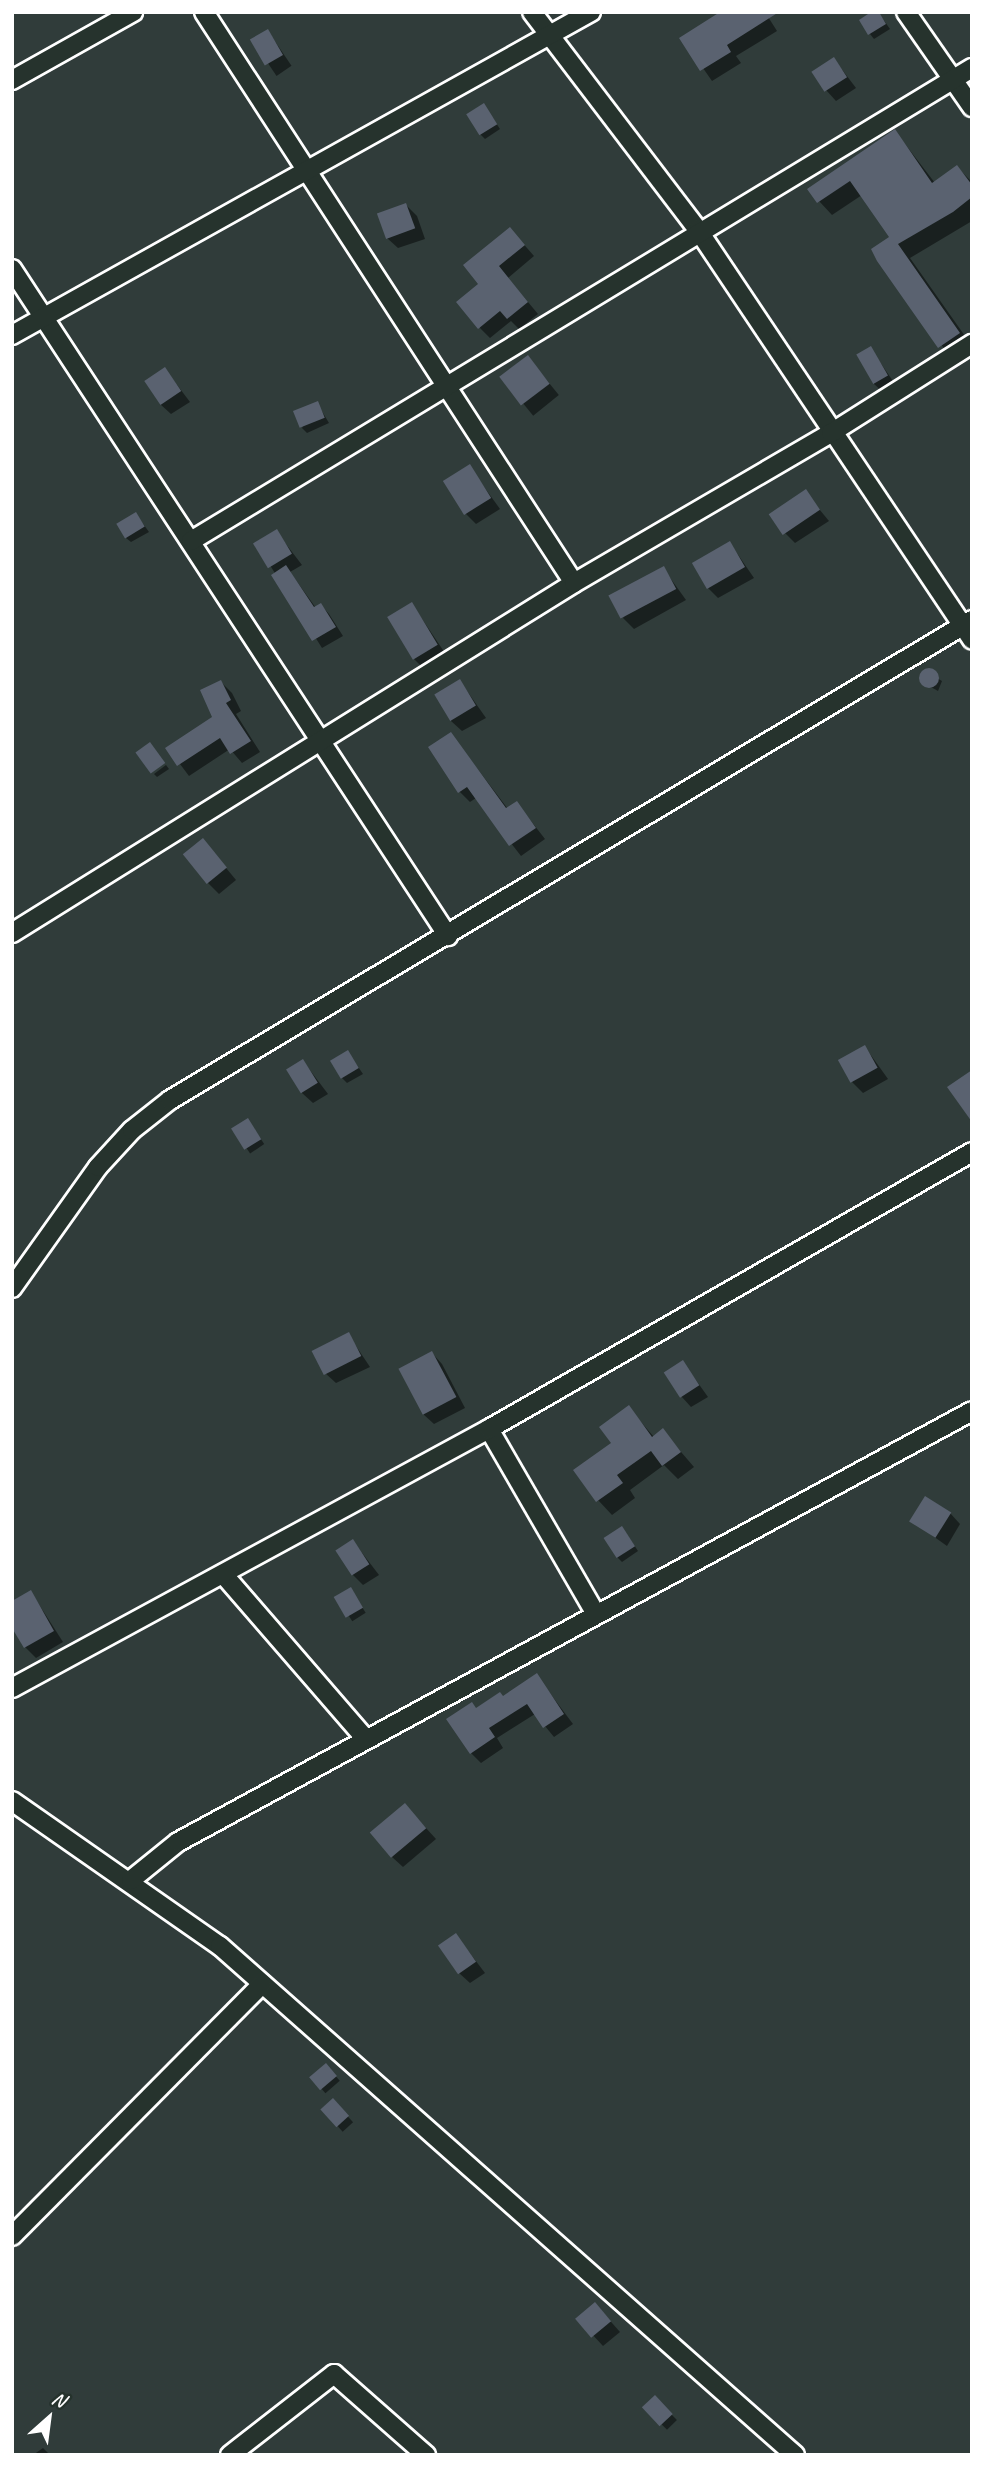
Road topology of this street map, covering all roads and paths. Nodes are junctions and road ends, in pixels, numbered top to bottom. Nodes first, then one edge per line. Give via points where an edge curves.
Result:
1 (133, 12) edge
2 (204, 12) edge
3 (532, 12) edge
4 (591, 12) edge
5 (906, 12) edge
6 (548, 35) junction
7 (972, 68) edge
8 (12, 80) edge
9 (952, 80) junction
10 (972, 107) edge
11 (310, 171) junction
12 (698, 230) junction
13 (12, 269) edge
14 (43, 314) junction
15 (12, 335) edge
16 (972, 344) edge
17 (448, 386) junction
18 (831, 433) junction
19 (191, 541) junction
20 (573, 583) junction
21 (969, 629) edge
22 (318, 743) junction
23 (12, 933) edge
24 (448, 936) junction
25 (972, 1152) edge
26 (12, 1288) edge
27 (972, 1411) edge
28 (489, 1429) junction
29 (223, 1574) junction
30 (596, 1614) junction
31 (12, 1688) edge
32 (366, 1739) junction
33 (12, 1801) edge
34 (131, 1880) junction
35 (262, 1984) junction
36 (12, 2236) edge
37 (786, 2452) edge
38 (230, 2455) edge
39 (426, 2455) edge

1 - 8 street
2 - 11 street
3 - 6 street
4 - 6 street
5 - 9 street
6 - 11 street
6 - 12 street
7 - 9 street
9 - 10 street
9 - 12 street
11 - 14 street
11 - 17 street
12 - 17 street
12 - 18 street
13 - 14 street
14 - 15 street
14 - 19 street
16 - 18 street
17 - 19 street
17 - 20 street
18 - 20 street
18 - 21 street
19 - 22 street
20 - 22 street
21 - 24 street
22 - 23 street
22 - 24 street
24 - 26 street via 170,1100 132,1130 99,1167
25 - 28 street
27 - 30 street
28 - 29 street
28 - 30 street
29 - 31 street
29 - 32 street
30 - 32 street
32 - 34 street via 178,1842
33 - 34 street
34 - 35 street
35 - 36 street
35 - 37 street
38 - 39 street via 334,2374

